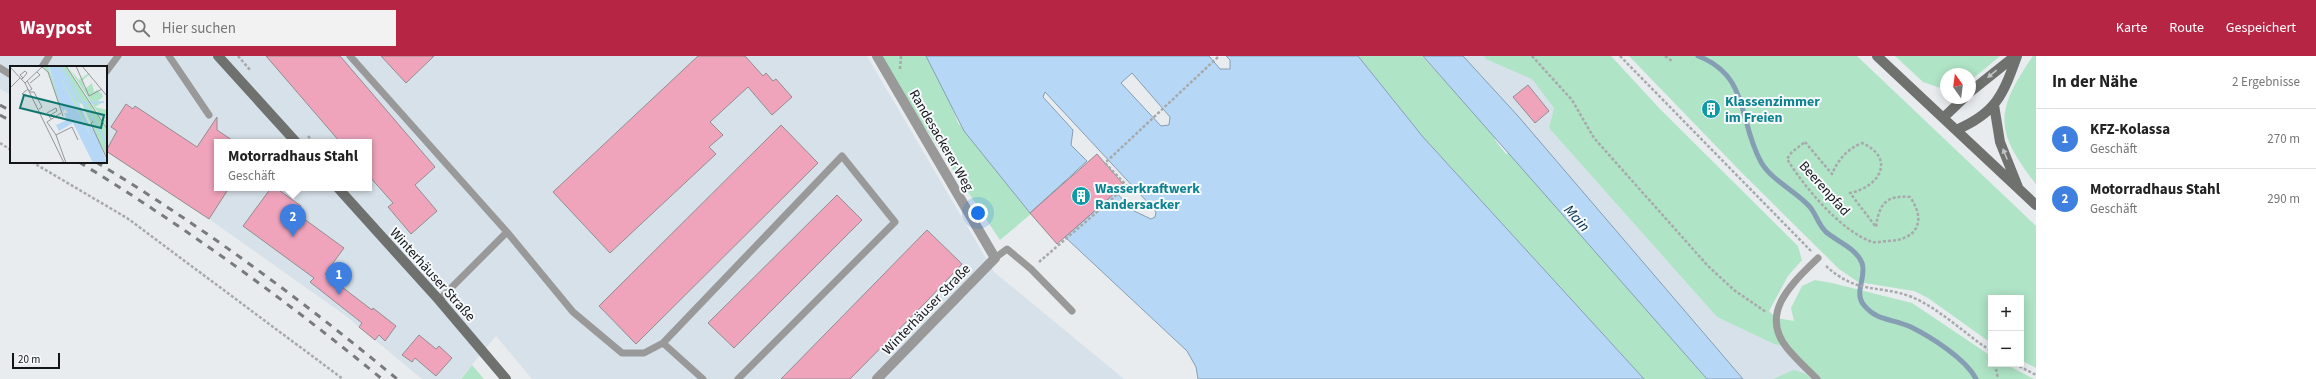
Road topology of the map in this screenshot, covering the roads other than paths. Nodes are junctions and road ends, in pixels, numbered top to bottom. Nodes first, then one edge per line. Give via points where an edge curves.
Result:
1 (49, 56) edge
2 (118, 56) edge
3 (169, 56) edge
4 (218, 56) edge
5 (350, 56) edge
6 (877, 56) edge
7 (1877, 56) edge
8 (2016, 56) edge
9 (43, 66) edge
10 (0, 68) edge
11 (107, 71) edge
12 (10, 74) edge
13 (1976, 87) edge
14 (1958, 104) edge
15 (1994, 105) junction
16 (209, 115) dead end
17 (1943, 118) junction
18 (1956, 130) junction
19 (293, 139) edge
20 (2020, 190) junction
21 (341, 191) edge
22 (2036, 205) edge
23 (507, 232) junction
24 (996, 258) junction
25 (1818, 258) road end
26 (439, 300) junction
27 (1072, 311) dead end
28 (663, 343) junction
29 (506, 379) edge
30 (703, 379) edge
31 (738, 379) edge
32 (877, 379) edge
33 (1817, 379) edge

1 - 9 lane
2 - 11 lane
3 - 16 lane
4 - 19 main road
5 - 23 lane
6 - 24 street, Randesackerer Weg
7 - 17 main road
8 -> 13 main road
8 - 15 main road via 2008,83
10 - 12 lane
14 - 17 main road
15 - 18 main road via 1983,117
20 -> 15 main road via 2000,142
17 - 18 main road
18 - 20 main road
20 - 22 main road
21 - 26 main road, Winterhäuser Straße
23 - 26 lane
23 - 28 lane via 574,312 622,353 644,353
24 - 27 lane via 1007,248
24 - 32 street, Winterhäuser Straße
25 - 33 lane via 1789,287 1779,305 1776,318 1777,330 1786,347
26 - 29 main road, Winterhäuser Straße
28 - 30 lane
28 - 31 lane via 842,156 895,222

